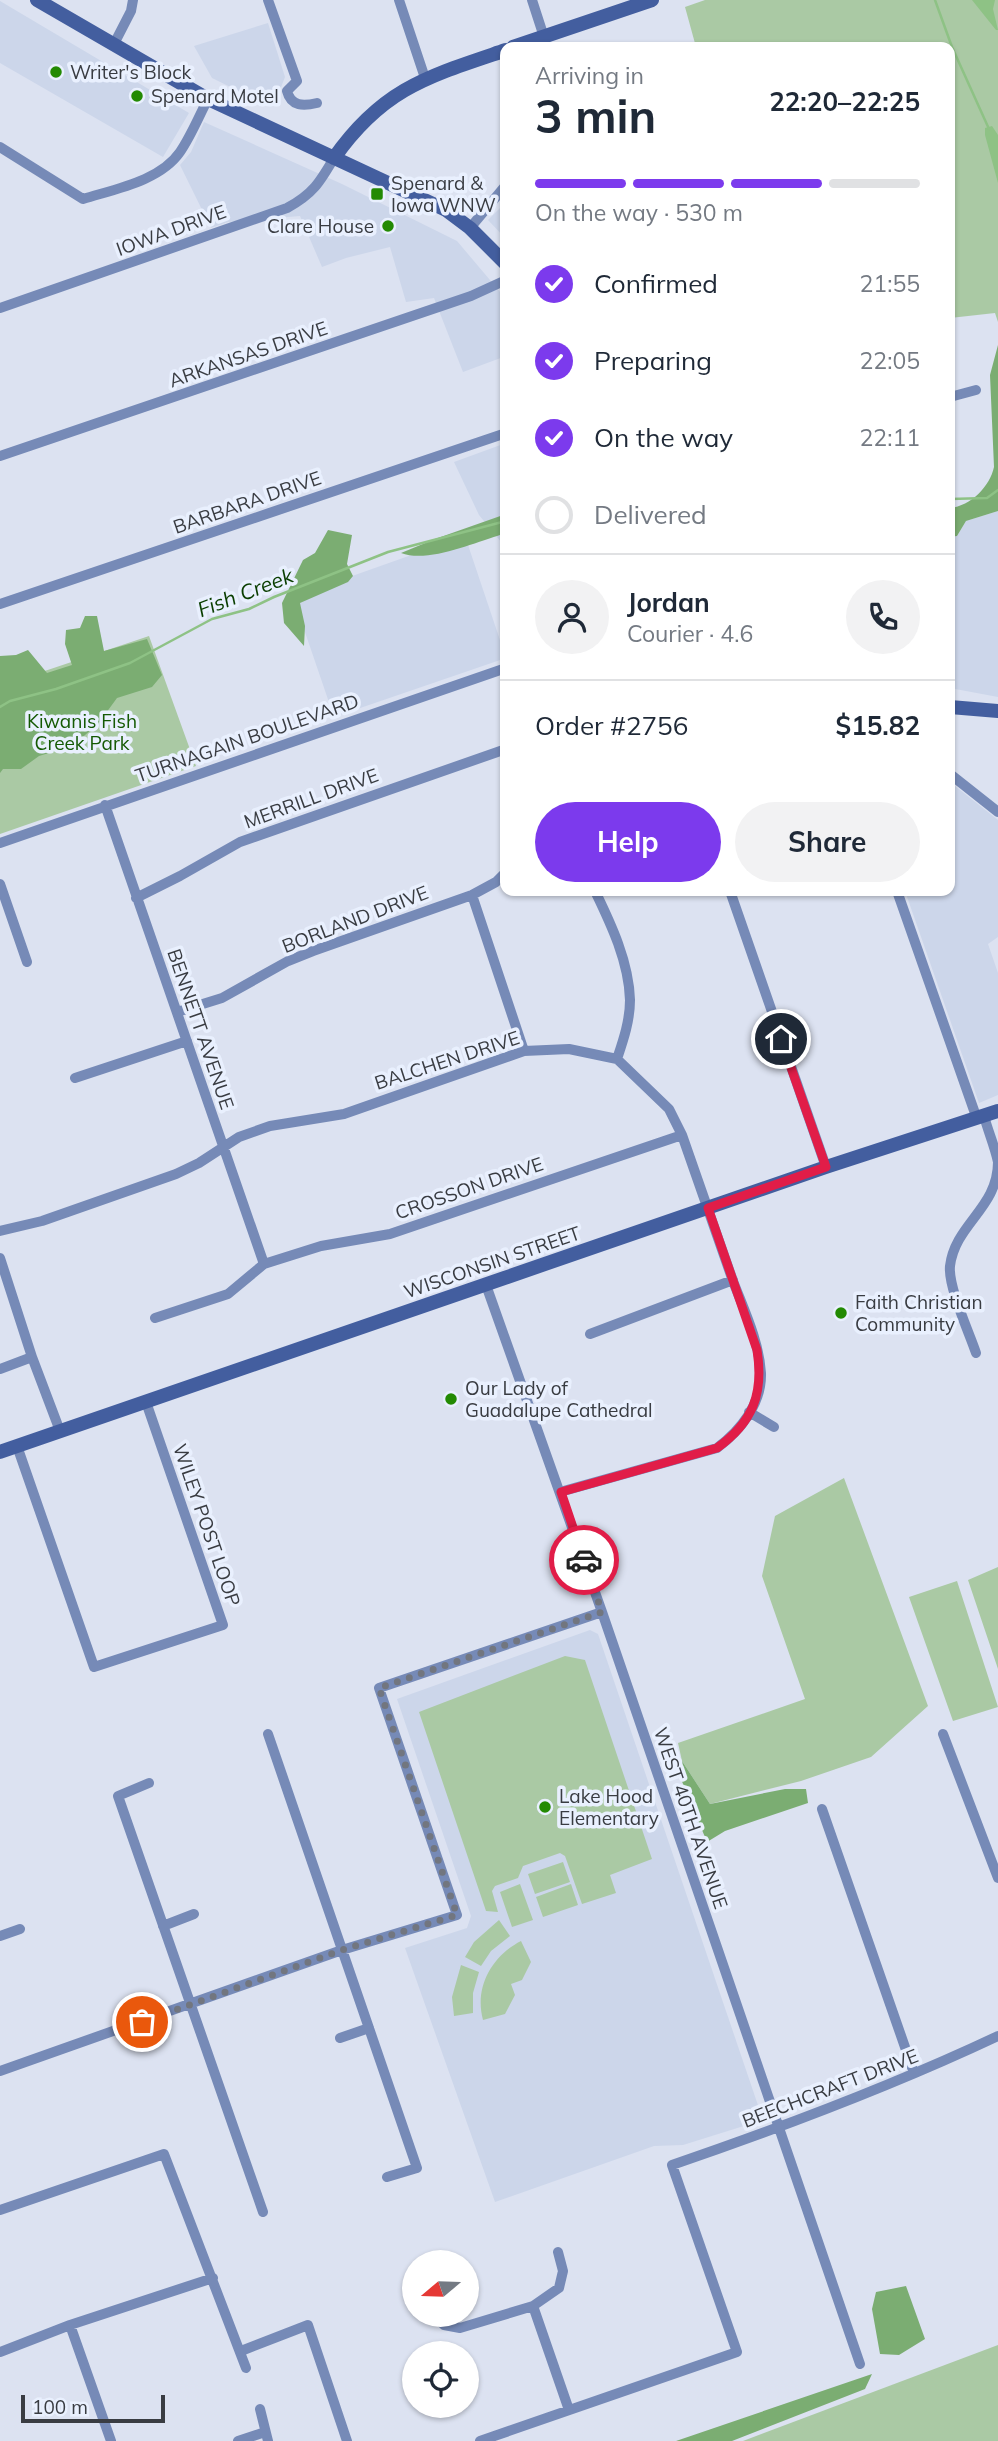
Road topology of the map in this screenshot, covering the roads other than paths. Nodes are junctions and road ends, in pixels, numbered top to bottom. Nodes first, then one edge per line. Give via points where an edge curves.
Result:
1 (37, 0) edge
2 (133, 0) edge
3 (268, 0) edge
4 (399, 0) edge
5 (531, 0) edge
6 (652, 0) edge
7 (544, 37) junction
8 (528, 42) edge
9 (114, 44) junction
10 (500, 52) edge
11 (425, 78) junction
12 (208, 99) junction
13 (317, 103) dead end
14 (0, 147) edge
15 (334, 158) junction
16 (500, 192) edge
17 (470, 228) junction
18 (500, 258) edge
19 (500, 283) edge
20 (0, 308) edge
21 (976, 390) dead end
22 (955, 396) edge
23 (500, 435) edge
24 (0, 456) edge
25 (0, 604) edge
26 (500, 670) edge
27 (955, 707) edge
28 (998, 711) edge
29 (500, 751) edge
30 (955, 778) edge
31 (104, 805) junction
32 (998, 812) edge
33 (0, 843) edge
34 (500, 878) edge
35 (0, 884) edge
36 (472, 895) junction
37 (597, 896) edge
38 (732, 896) edge
39 (899, 896) edge
40 (136, 898) junction
41 (27, 962) dead end
42 (177, 1012) junction
43 (187, 1041) junction
44 (524, 1051) junction
45 (617, 1059) junction
46 (75, 1078) dead end
47 (998, 1111) edge
48 (980, 1117) junction
49 (682, 1135) junction
50 (223, 1146) junction
51 (826, 1167) junction
52 (708, 1208) junction
53 (0, 1231) edge
54 (0, 1258) edge
55 (264, 1264) junction
56 (733, 1280) junction
57 (486, 1284) junction
58 (155, 1318) dead end
59 (590, 1334) dead end
60 (976, 1353) dead end
61 (32, 1357) junction
62 (0, 1369) edge
63 (146, 1402) junction
64 (749, 1412) junction
65 (774, 1426) dead end
66 (60, 1431) junction
67 (17, 1446) junction
68 (0, 1452) edge
69 (561, 1492) junction
70 (602, 1612) junction
71 (268, 1734) dead end
72 (943, 1734) dead end
73 (149, 1783) dead end
74 (822, 1809) dead end
75 (998, 1878) edge
76 (194, 1914) dead end
77 (163, 1926) junction
78 (20, 1929) dead end
79 (0, 1936) edge
80 (342, 1950) junction
81 (189, 2006) junction
82 (369, 2028) junction
83 (998, 2036) edge
84 (340, 2038) dead end
85 (0, 2071) edge
86 (914, 2073) junction
87 (778, 2129) junction
88 (387, 2177) dead end
89 (0, 2210) edge
90 (263, 2212) dead end
91 (558, 2252) dead end
92 (213, 2278) junction
93 (533, 2306) junction
94 (480, 2322) edge
95 (70, 2325) junction
96 (240, 2351) junction
97 (0, 2352) edge
98 (860, 2364) dead end
99 (246, 2368) dead end
100 (260, 2409) dead end
101 (569, 2410) junction
102 (267, 2436) edge
103 (111, 2441) edge
104 (238, 2441) edge
105 (348, 2441) edge
106 (480, 2441) edge

1 - 9 street
2 - 9 street
3 - 13 street via 297,80 287,91 289,99 296,104
4 - 11 street
5 - 7 street
6 - 7 street
7 - 8 street
9 - 12 street
10 - 11 street
11 - 15 street via 384,103
12 - 14 street via 171,162 156,173 83,199
12 - 15 street
15 - 17 street via 446,210
15 - 20 street, IOWA DRIVE via 317,187 287,208
16 - 17 street
17 - 18 street
19 - 24 street, ARKANSAS DRIVE
21 - 22 street
23 - 25 street, BARBARA DRIVE
26 - 31 street, TURNAGAIN BOULEVARD
27 - 28 street
29 - 40 street, MERRILL DRIVE via 240,842
30 - 32 street
31 - 33 street, TURNAGAIN BOULEVARD
31 - 40 street, BENNETT AVENUE
34 - 36 street, BORLAND DRIVE
35 - 41 street
36 - 42 street, BORLAND DRIVE via 313,951 222,998
36 - 44 street
37 - 45 street via 612,926 630,1000
38 - 51 street
39 - 48 street
40 - 42 street, BENNETT AVENUE
42 - 43 street, BENNETT AVENUE
43 - 46 street
43 - 50 street, BENNETT AVENUE
44 - 45 street, BALCHEN DRIVE via 569,1049
44 - 50 street, BALCHEN DRIVE via 344,1114 270,1126
45 - 49 street via 669,1109
47 - 48 street, WISCONSIN STREET
48 - 51 street, WISCONSIN STREET
48 - 60 street via 998,1163 998,1180 983,1213 962,1233 950,1268
49 - 52 street
49 - 55 street, CROSSON DRIVE via 390,1234 321,1246
50 - 53 street, BALCHEN DRIVE via 176,1174
50 - 55 street, BENNETT AVENUE
51 - 52 street, WISCONSIN STREET
52 - 56 street
52 - 57 street, WISCONSIN STREET
54 - 61 street
55 - 58 street via 228,1294
56 - 59 street
56 - 64 street via 751,1328 761,1375
57 - 63 street, WISCONSIN STREET
57 - 69 street, WEST 40TH AVENUE
61 - 62 street
61 - 66 street
63 - 66 street, WISCONSIN STREET
63 - 67 street, WILEY POST LOOP via 223,1625 94,1667
64 - 65 street
64 - 69 street via 732,1437 717,1448
66 - 67 street, WISCONSIN STREET
67 - 68 street, WISCONSIN STREET
69 - 70 street, WEST 40TH AVENUE
70 - 80 street via 379,1688 457,1915
70 - 87 street, WEST 40TH AVENUE
71 - 80 street
72 - 75 street
73 - 77 street via 118,1796
74 - 86 street
76 - 77 street
77 - 81 street
78 - 79 street
80 - 81 street
80 - 82 street
81 - 85 street
81 - 90 street
82 - 84 street
82 - 88 street via 417,2168
83 - 86 street, BEECHCRAFT DRIVE
86 - 87 street, BEECHCRAFT DRIVE
87 - 98 street, WEST 40TH AVENUE
87 - 101 street, BEECHCRAFT DRIVE via 672,2165 737,2352
89 - 92 street via 164,2154
91 - 93 street via 563,2271 559,2288
92 - 95 street
92 - 96 street
93 - 94 street
93 - 101 street
95 - 97 street
95 - 103 street
96 - 99 street
96 - 105 street via 308,2325
100 - 102 street
101 - 106 street
102 - 104 street

